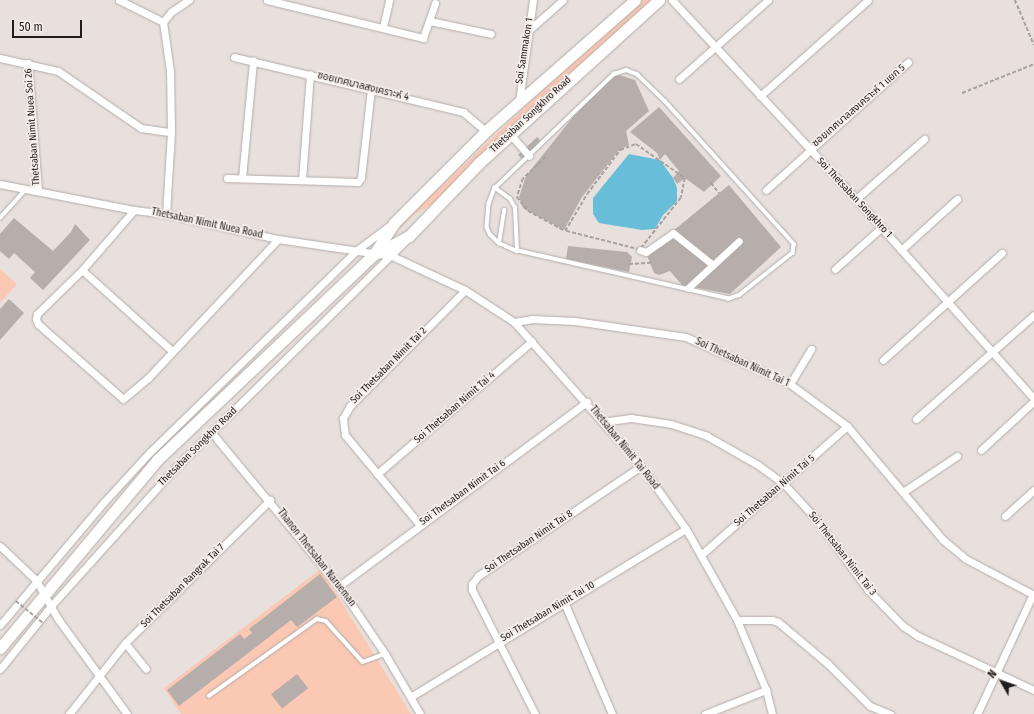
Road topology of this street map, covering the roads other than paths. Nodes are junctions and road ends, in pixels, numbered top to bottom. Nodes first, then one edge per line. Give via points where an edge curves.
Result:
1 (119, 0) edge
2 (189, 0) edge
3 (267, 0) edge
4 (389, 0) edge
5 (532, 0) edge
6 (563, 0) edge
7 (635, 0) edge
8 (659, 0) edge
9 (672, 0) edge
10 (768, 0) edge
11 (868, 0) edge
12 (435, 3) dead end
13 (430, 21) junction
14 (163, 22) junction
15 (383, 27) junction
16 (529, 30) junction
17 (491, 34) dead end
18 (715, 44) junction
19 (234, 57) dead end
20 (0, 58) edge
21 (253, 61) junction
22 (908, 62) dead end
23 (28, 63) junction
24 (310, 74) junction
25 (679, 79) dead end
26 (371, 89) junction
27 (760, 96) junction
28 (519, 102) junction
29 (486, 131) junction
30 (171, 132) junction
31 (510, 134) junction
32 (924, 139) dead end
33 (809, 150) junction
34 (529, 156) junction
35 (227, 178) dead end
36 (242, 178) junction
37 (302, 180) junction
38 (0, 184) edge
39 (26, 188) junction
40 (495, 188) junction
41 (38, 190) junction
42 (766, 190) dead end
43 (856, 199) junction
44 (957, 199) dead end
45 (134, 210) junction
46 (504, 210) dead end
47 (166, 214) junction
48 (0, 218) edge
49 (394, 223) junction
50 (882, 228) junction
51 (409, 236) junction
52 (278, 239) junction
53 (739, 242) dead end
54 (499, 243) junction
55 (357, 250) junction
56 (640, 250) road end
57 (901, 250) junction
58 (517, 251) junction
59 (1002, 253) dead end
60 (374, 254) junction
61 (392, 256) junction
62 (713, 265) junction
63 (835, 269) dead end
64 (82, 270) junction
65 (688, 288) junction
66 (465, 290) junction
67 (947, 301) junction
68 (1034, 315) edge
69 (514, 322) junction
70 (532, 341) junction
71 (811, 349) dead end
72 (172, 351) junction
73 (992, 352) junction
74 (883, 360) dead end
75 (790, 384) junction
76 (1034, 400) edge
77 (587, 402) junction
78 (916, 419) dead end
79 (602, 422) junction
80 (847, 426) junction
81 (211, 432) junction
82 (981, 450) dead end
83 (957, 456) dead end
84 (641, 466) junction
85 (377, 474) junction
86 (784, 484) junction
87 (1034, 490) edge
88 (903, 492) junction
89 (270, 500) junction
90 (1005, 516) dead end
91 (420, 525) junction
92 (686, 529) junction
93 (0, 546) edge
94 (702, 554) junction
95 (36, 580) junction
96 (339, 586) junction
97 (1034, 594) edge
98 (45, 595) junction
99 (564, 602) junction
100 (51, 606) junction
101 (737, 620) junction
102 (0, 623) edge
103 (498, 642) junction
104 (125, 643) junction
105 (0, 648) edge
106 (385, 654) junction
107 (0, 669) edge
108 (146, 669) dead end
109 (998, 672) junction
110 (100, 675) junction
111 (766, 690) junction
112 (1034, 690) edge
113 (209, 696) dead end
114 (412, 696) junction
115 (870, 706) junction
116 (69, 714) edge
117 (127, 714) edge
118 (420, 714) edge
119 (535, 714) edge
120 (612, 714) edge
121 (705, 714) edge
122 (772, 714) edge
123 (873, 714) edge
124 (890, 714) edge
125 (977, 714) edge

1 - 14 street
2 - 14 street via 171,12
3 - 15 street
4 - 15 street
5 - 16 street, Soi Sammakon 1
6 - 16 street
7 - 28 street, Thetsaban Songkhro Road
8 - 31 street, Thetsaban Songkhro Road
9 - 18 street, Soi Thetsaban Songkhro 1
10 - 18 street
11 - 27 street
12 - 13 street
13 - 15 street via 423,38
13 - 17 street
14 - 30 street via 170,71
16 - 28 street, Soi Sammakon 1
18 - 25 street
18 - 27 street, Soi Thetsaban Songkhro 1
19 - 21 street, ซอยเทศบาลสงเคราะห์ 4
20 - 23 street
21 - 24 street, ซอยเทศบาลสงเคราะห์ 4
21 - 36 street
22 - 33 street, ซอยเทศบาลสงเคราะห์ 1 แยก 5
23 - 30 street via 48,67 71,78 141,128
23 - 41 street, Thetsaban Nimit Nuea Soi 26
24 - 26 street, ซอยเทศบาลสงเคราะห์ 4
24 - 37 street
26 - 29 street, ซอยเทศบาลสงเคราะห์ 4 via 463,112
26 - 37 street via 360,181
27 - 33 street, Soi Thetsaban Songkhro 1
28 - 29 street, Thetsaban Songkhro Road
29 - 49 street, Thetsaban Songkhro Road
30 - 47 street
31 - 34 street
31 - 51 street, Thetsaban Songkhro Road
32 - 43 street
33 - 42 street, ซอยเทศบาลสงเคราะห์ 1 แยก 5
33 - 43 street, Soi Thetsaban Songkhro 1
34 - 40 lane
34 - 65 lane via 614,74 626,70 637,74 665,101 794,244 793,253 740,295 729,299
35 - 36 street
36 - 37 street
38 - 39 street, Thetsaban Nimit Nuea Road
39 - 41 street, Thetsaban Nimit Nuea Road
39 - 48 lane
40 - 54 lane via 486,219 490,234
40 - 58 lane via 510,199 516,208
41 - 45 street, Thetsaban Nimit Nuea Road
43 - 50 street, Soi Thetsaban Songkhro 1
44 - 57 street
45 - 47 street, Thetsaban Nimit Nuea Road
45 - 64 street
46 - 54 lane
47 - 52 street, Thetsaban Nimit Nuea Road
49 - 55 street, Thetsaban Songkhro Road
49 - 60 street, Thetsaban Songkhro Road
50 - 57 street, Soi Thetsaban Songkhro 1
50 - 63 street
51 - 60 street, Thetsaban Songkhro Road
51 - 61 street, Thetsaban Songkhro Road
52 - 55 street, Thetsaban Nimit Nuea Road
52 - 72 street
53 - 62 street
54 - 58 lane
55 - 60 street, Thetsaban Nimit Nuea Road
55 - 95 street, Thetsaban Songkhro Road via 150,452
56 - 62 street via 646,252 673,233
57 - 67 street, Soi Thetsaban Songkhro 1
58 - 65 lane
59 - 67 street
60 - 61 street, Thetsaban Nimit Nuea Road
60 - 98 street, Thetsaban Songkhro Road via 158,460
61 - 66 street, Thetsaban Nimit Tai Road
61 - 81 street, Thetsaban Songkhro Road
62 - 65 street
64 - 72 street
64 - 72 street via 37,314 38,324 50,335 124,399 148,378
66 - 69 street, Thetsaban Nimit Tai Road
66 - 85 street, Soi Thetsaban Nimit Tai 2 via 350,406 343,418 345,435
67 - 73 street, Soi Thetsaban Songkhro 1
67 - 74 street
68 - 73 street
69 - 70 street, Thetsaban Nimit Tai Road
69 - 75 street, Soi Thetsaban Nimit Tai 1 via 532,319 574,321 686,337
70 - 77 street, Thetsaban Nimit Tai Road
70 - 85 street, Soi Thetsaban Nimit Tai 4
71 - 75 street
73 - 76 street, Soi Thetsaban Songkhro 1
73 - 78 street
75 - 80 street, Soi Thetsaban Nimit Tai 1
76 - 82 street
77 - 79 street, Thetsaban Nimit Tai Road
77 - 91 street, Soi Thetsaban Nimit Tai 6
79 - 84 street, Thetsaban Nimit Tai Road
79 - 86 street, Soi Thetsaban Nimit Tai 3 via 632,418 671,424 707,436 758,465
80 - 86 street, Soi Thetsaban Nimit Tai 5
80 - 88 street, Soi Thetsaban Nimit Tai 1
81 - 89 street, Thanon Thetsaban Narueman
81 - 100 street, Thetsaban Songkhro Road via 123,524
83 - 88 street
84 - 92 street, Thetsaban Nimit Tai Road
84 - 103 street, Soi Thetsaban Nimit Tai 8 via 474,579 472,590
85 - 91 street, Soi Thetsaban Nimit Tai 2
86 - 94 street, Soi Thetsaban Nimit Tai 5
86 - 109 street, Soi Thetsaban Nimit Tai 3 via 816,519 868,590 903,626 918,636
87 - 90 street
88 - 97 street, Soi Thetsaban Nimit Tai 1 via 942,538 966,559
89 - 96 street, Thanon Thetsaban Narueman
89 - 104 street, Soi Thetsaban Rangrak Tai 7
91 - 96 street, Soi Thetsaban Nimit Tai 6
92 - 94 street, Thetsaban Nimit Tai Road
92 - 99 street, Soi Thetsaban Nimit Tai 10
93 - 95 street
94 - 101 street, Thetsaban Nimit Tai Road
95 - 98 street
95 - 102 street, Thetsaban Songkhro Road
96 - 106 street, Thanon Thetsaban Narueman
97 - 109 street
98 - 100 street
98 - 105 street, Thetsaban Songkhro Road
99 - 103 street, Soi Thetsaban Nimit Tai 10
99 - 120 street
100 - 107 street, Thetsaban Songkhro Road
100 - 110 street
101 - 111 street, Thetsaban Nimit Tai Road
101 - 115 street via 778,622 828,664
103 - 114 street, Soi Thetsaban Nimit Tai 10
103 - 119 street, Soi Thetsaban Nimit Tai 8
104 - 108 street
104 - 110 street, Soi Thetsaban Rangrak Tai 7
106 - 113 lane via 363,662 326,621 318,619
106 - 114 street, Thanon Thetsaban Narueman
109 - 112 street, Soi Thetsaban Nimit Tai 3
109 - 125 street
110 - 116 street, Soi Thetsaban Rangrak Tai 7
110 - 117 street
111 - 121 street
111 - 122 street, Thetsaban Nimit Tai Road
114 - 118 street, Thanon Thetsaban Narueman
115 - 123 street
115 - 124 street

